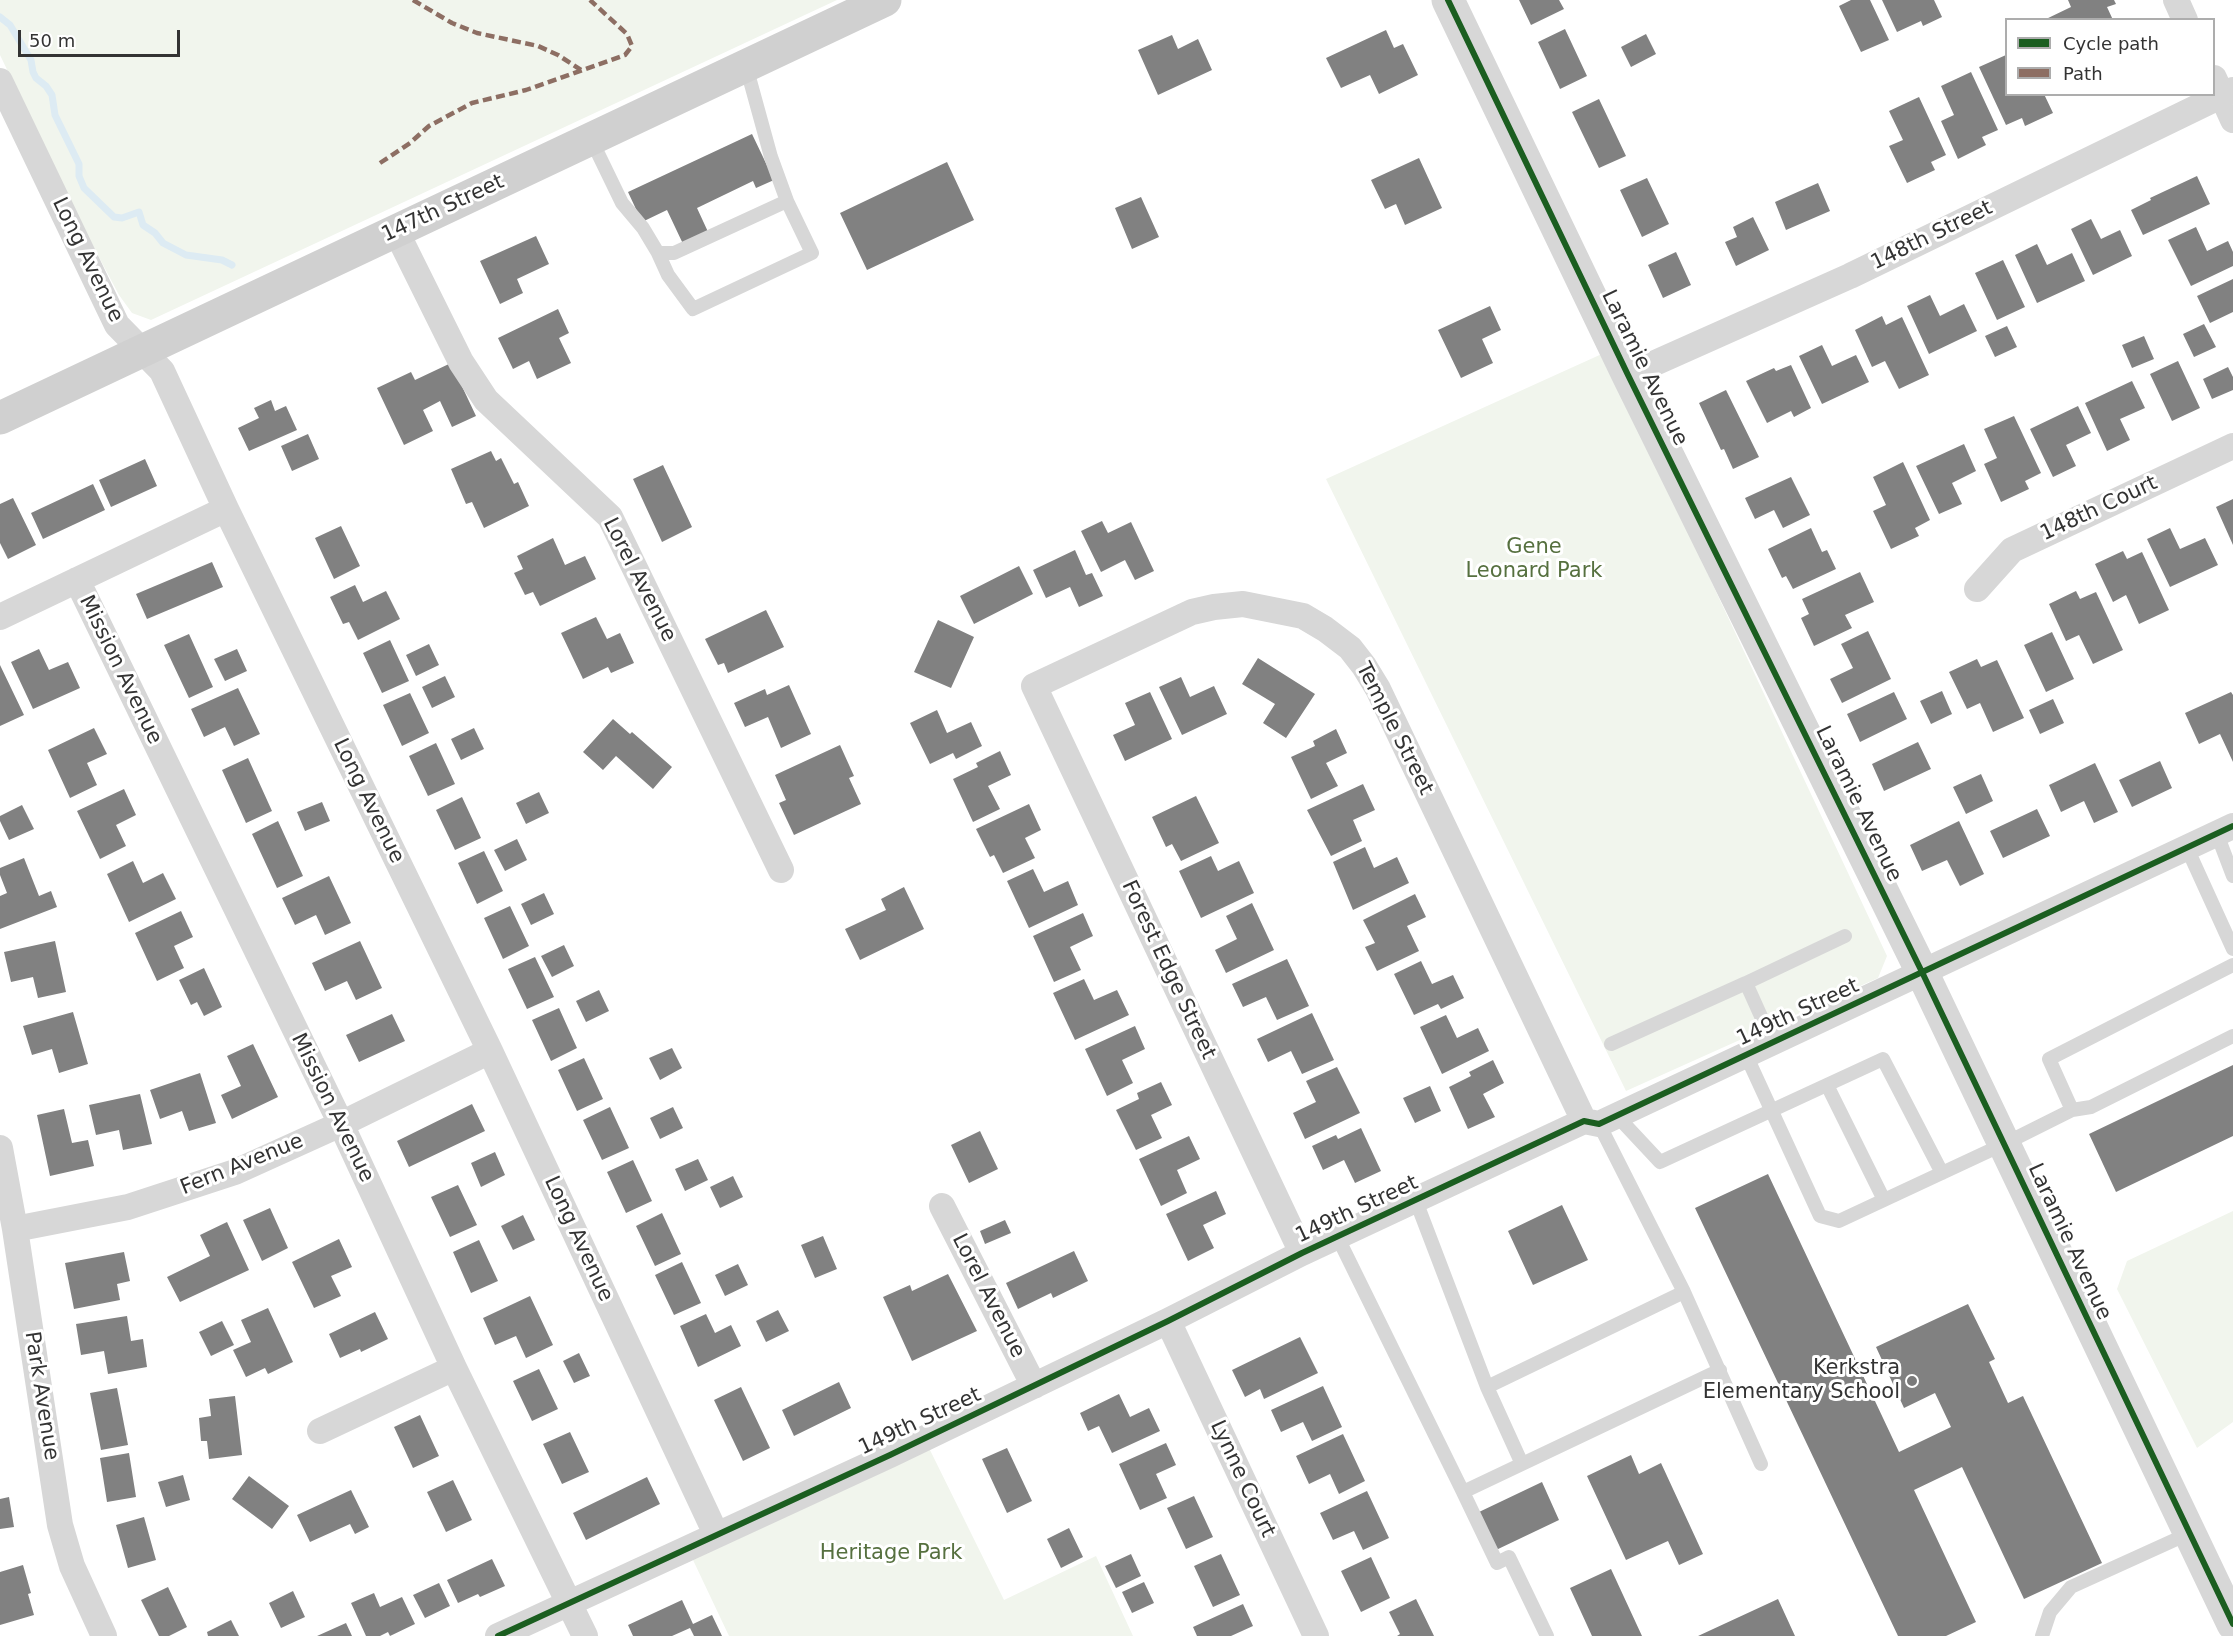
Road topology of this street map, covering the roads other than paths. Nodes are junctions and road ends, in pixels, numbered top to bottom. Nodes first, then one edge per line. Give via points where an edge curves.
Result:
1 (885, 0) edge
2 (1448, 0) edge
3 (2176, 0) edge
4 (2185, 18) edge
5 (746, 66) junction
6 (0, 81) edge
7 (2223, 88) edge
8 (2207, 96) edge
9 (2233, 120) edge
10 (591, 139) junction
11 (787, 201) junction
12 (396, 231) junction
13 (658, 253) junction
14 (142, 351) junction
15 (1628, 375) junction
16 (0, 418) edge
17 (2233, 446) edge
18 (226, 509) junction
19 (76, 580) junction
20 (1977, 589) dead end
21 (0, 617) edge
22 (1034, 686) joint
23 (2225, 830) edge
24 (2187, 848) junction
25 (782, 870) dead end
26 (2233, 876) edge
27 (1845, 936) dead end
28 (2233, 949) edge
29 (2233, 964) edge
30 (1922, 972) junction
31 (1746, 983) junction
32 (2233, 1036) edge
33 (1773, 1043) junction
34 (1611, 1044) dead end
35 (490, 1051) junction
36 (1746, 1055) junction
37 (1827, 1085) junction
38 (2073, 1110) junction
39 (1770, 1111) junction
40 (1600, 1121) junction
41 (341, 1124) junction
42 (2004, 1144) junction
43 (0, 1148) edge
44 (1942, 1173) junction
45 (1884, 1200) junction
46 (1416, 1202) junction
47 (942, 1206) dead end
48 (15, 1229) junction
49 (1338, 1238) junction
50 (1302, 1253) junction
51 (1684, 1292) junction
52 (1168, 1321) junction
53 (454, 1368) junction
54 (1720, 1370) junction
55 (1034, 1386) junction
56 (1487, 1387) junction
57 (320, 1431) dead end
58 (1522, 1464) junction
59 (1761, 1464) dead end
60 (1463, 1492) junction
61 (2190, 1533) junction
62 (716, 1534) junction
63 (569, 1603) junction
64 (2233, 1624) edge
65 (104, 1636) edge
66 (498, 1636) edge
67 (585, 1636) edge
68 (1316, 1636) edge
69 (1547, 1636) edge
70 (2042, 1636) edge

1 - 5 main road, 147th Street
2 - 15 street, Laramie Avenue
3 - 4 street
5 - 10 main road, 147th Street
5 - 11 lane
6 - 14 street, Long Avenue via 117,325
7 - 9 street
8 - 15 street, 148th Street via 1851,276
10 - 12 main road, 147th Street
10 - 13 lane via 622,203
11 - 13 lane via 674,253
11 - 13 lane via 812,253 693,309 668,275
12 - 14 main road, 147th Street
12 - 25 street, Lorel Avenue via 461,362 486,400 610,517
14 - 16 main road, 147th Street
14 - 18 street, Long Avenue via 162,372
15 - 30 street, Laramie Avenue
17 - 20 street, 148th Court via 2012,550
18 - 19 street
18 - 35 street, Long Avenue
19 - 21 street
19 - 41 street, Mission Avenue
22 - 40 street, Temple Street via 1192,612 1214,607 1243,604 1303,616 1350,648 1378,690
22 - 50 street, Forest Edge Street
23 - 24 street, 149th Street
23 - 26 lane
24 - 28 lane
24 - 30 street, 149th Street
27 - 31 lane
29 - 38 lane via 2049,1059
30 - 33 street, 149th Street
30 - 42 street, Laramie Avenue
31 - 33 lane
31 - 34 lane
32 - 38 lane via 2091,1107
33 - 36 street, 149th Street
35 - 41 street, Fern Avenue
35 - 62 street, Long Avenue
36 - 39 lane
36 - 40 street, 149th Street
37 - 39 lane
37 - 44 lane via 1883,1059
37 - 45 lane
38 - 42 lane
39 - 40 lane via 1660,1162
39 - 45 lane via 1820,1216 1839,1221
40 - 46 street, 149th Street
40 - 51 lane
41 - 48 street, Fern Avenue via 235,1172 128,1207
41 - 53 street, Mission Avenue
42 - 44 lane
42 - 61 street, Laramie Avenue
43 - 48 street, Park Avenue
44 - 45 lane
46 - 49 street, 149th Street
46 - 56 lane
47 - 55 street, Lorel Avenue
48 - 65 street, Park Avenue via 60,1525 72,1566
49 - 50 street, 149th Street
49 - 60 lane
50 - 52 street, 149th Street
51 - 54 lane
51 - 56 lane
52 - 55 street, 149th Street
52 - 68 street, Lynne Court
53 - 57 street
53 - 63 street, Mission Avenue
54 - 58 lane
54 - 59 lane
55 - 62 street, 149th Street
56 - 58 lane
58 - 60 lane
60 - 69 lane via 1497,1563 1509,1557
61 - 64 street, Laramie Avenue
61 - 70 lane via 2071,1587 2050,1611
62 - 63 street, 149th Street
63 - 66 street, 149th Street
63 - 67 street, Mission Avenue

